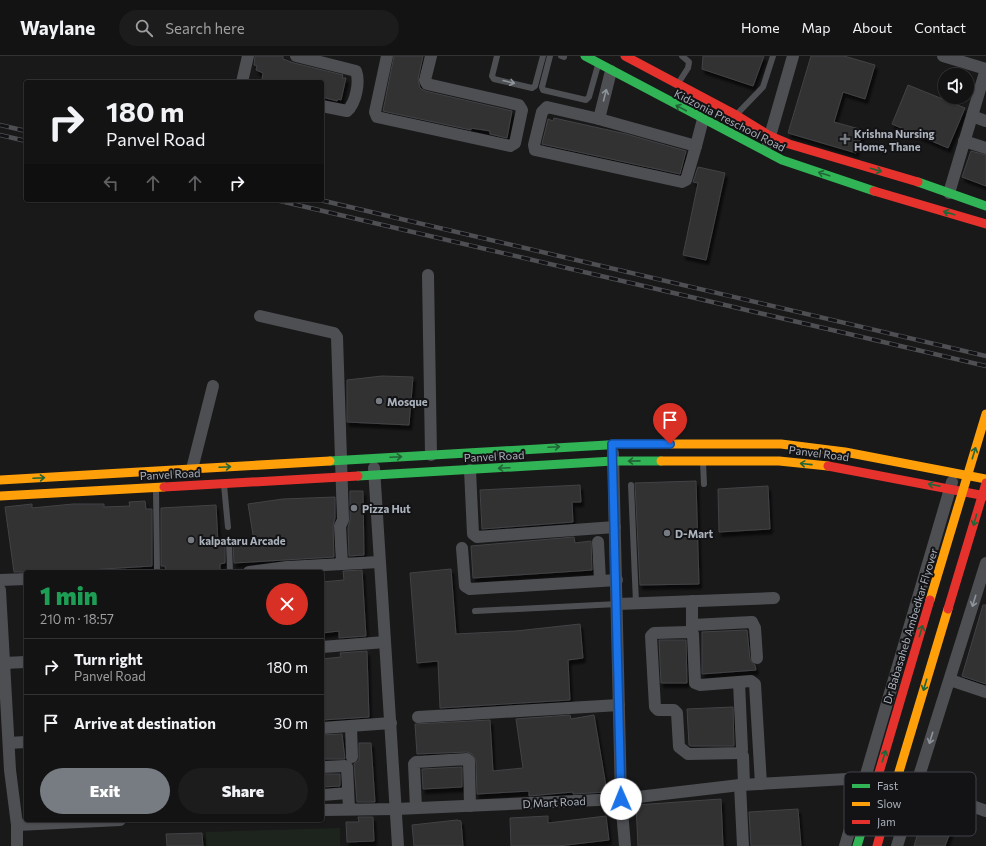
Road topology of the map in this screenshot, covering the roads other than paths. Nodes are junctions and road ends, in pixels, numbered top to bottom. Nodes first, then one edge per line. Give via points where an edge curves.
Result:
1 (248, 56) edge
2 (296, 56) edge
3 (387, 56) edge
4 (432, 56) edge
5 (497, 56) edge
6 (543, 56) edge
7 (550, 56) edge
8 (585, 56) edge
9 (625, 56) edge
10 (682, 56) edge
11 (773, 56) edge
12 (793, 56) edge
13 (943, 56) edge
14 (598, 64) junction
15 (986, 69) edge
16 (611, 71) junction
17 (242, 80) edge
18 (677, 85) junction
19 (324, 106) edge
20 (736, 115) junction
21 (972, 116) junction
22 (599, 119) junction
23 (703, 119) junction
24 (986, 121) edge
25 (770, 136) junction
26 (964, 141) junction
27 (696, 146) junction
28 (986, 148) edge
29 (765, 152) junction
30 (949, 193) junction
31 (986, 206) edge
32 (986, 224) edge
33 (428, 275) dead end
34 (260, 316) dead end
35 (213, 386) dead end
36 (986, 414) edge
37 (612, 444) junction
38 (431, 455) junction
39 (375, 458) junction
40 (341, 460) junction
41 (703, 460) junction
42 (613, 462) junction
43 (192, 468) junction
44 (470, 470) junction
45 (954, 473) junction
46 (374, 475) junction
47 (341, 477) junction
48 (986, 479) edge
49 (0, 480) edge
50 (224, 483) junction
51 (986, 483) edge
52 (704, 484) dead end
53 (631, 485) dead end
54 (156, 487) junction
55 (950, 488) junction
56 (0, 496) edge
57 (986, 496) edge
58 (228, 527) dead end
59 (615, 527) junction
60 (598, 542) dead end
61 (229, 543) dead end
62 (462, 548) dead end
63 (380, 562) junction
64 (342, 564) junction
65 (986, 566) edge
66 (157, 570) edge
67 (230, 570) edge
68 (272, 570) edge
69 (24, 579) edge
70 (0, 580) edge
71 (617, 580) junction
72 (600, 581) junction
73 (0, 592) edge
74 (774, 598) dead end
75 (692, 601) junction
76 (636, 603) junction
77 (618, 604) junction
78 (475, 611) dead end
79 (385, 642) junction
80 (324, 647) edge
81 (758, 658) dead end
82 (24, 662) edge
83 (4, 663) junction
84 (950, 680) junction
85 (740, 682) junction
86 (986, 692) edge
87 (619, 705) junction
88 (418, 717) dead end
89 (391, 723) junction
90 (350, 726) junction
91 (324, 728) edge
92 (24, 742) edge
93 (9, 743) junction
94 (743, 756) dead end
95 (352, 757) dead end
96 (324, 767) edge
97 (5, 771) edge
98 (867, 772) edge
99 (879, 772) edge
100 (899, 772) edge
101 (920, 772) edge
102 (844, 779) edge
103 (761, 784) junction
104 (742, 785) junction
105 (345, 793) junction
106 (324, 795) edge
107 (621, 799) junction
108 (470, 806) junction
109 (976, 807) edge
110 (416, 808) junction
111 (346, 809) junction
112 (396, 809) junction
113 (324, 810) edge
114 (986, 811) edge
115 (79, 822) edge
116 (17, 825) junction
117 (848, 836) edge
118 (860, 836) edge
119 (880, 836) edge
120 (900, 836) edge
121 (17, 846) edge
122 (398, 846) edge
123 (625, 846) edge
124 (743, 846) edge
125 (845, 846) edge
126 (857, 846) edge
127 (877, 846) edge
128 (897, 846) edge

1 - 17 street
2 - 19 street via 356,71 359,78 352,107 347,111
3 - 4 street via 375,112 377,117 510,146 515,143 522,110 518,105 428,84 425,80
5 -> 6 lane via 492,76 494,79 532,88 535,86
7 - 14 lane via 543,90 586,100 589,98
8 - 14 street, Kidzonia Preschool Road
9 - 18 street, Kidzonia Preschool Road
10 - 18 lane via 688,62 688,68
11 - 20 lane via 763,87
12 - 25 street
13 - 15 street
14 - 16 street, Kidzonia Preschool Road
15 - 21 street
22 -> 16 street
23 -> 16 street, Kidzonia Preschool Road
18 - 20 street, Kidzonia Preschool Road
20 - 25 street, Kidzonia Preschool Road
21 - 24 street
21 - 26 street
22 - 27 street
22 - 27 street via 547,108 542,112 535,150 682,182 686,180
23 - 27 street
23 - 29 street, Kidzonia Preschool Road
25 - 29 street
25 -> 30 street, Kidzonia Preschool Road via 803,149
26 - 28 street
26 - 30 street
32 -> 29 street, Kidzonia Preschool Road via 870,189
30 - 31 street, Kidzonia Preschool Road
33 - 38 street
34 - 40 street via 334,333 337,337
35 - 43 street
99 -> 36 street, Dr Babasaheb Ambedkar Flyover, bridge
38 -> 37 street, Panvel Road
37 - 42 street
37 - 45 street, Panvel Road via 781,444 845,452
39 -> 38 street, Panvel Road
39 - 40 street, Panvel Road
39 - 46 street
43 -> 40 street, Panvel Road
40 - 47 street
41 -> 42 street, Panvel Road
41 - 52 lane
55 -> 41 street, Panvel Road via 844,468 779,461
42 -> 44 street, Panvel Road
42 - 59 street
49 -> 43 street, Panvel Road
44 - 46 street, Panvel Road
44 - 59 street via 473,534 477,536
45 - 48 street, Panvel Road
45 - 55 street
46 - 47 street, Panvel Road
46 - 63 street
47 - 50 street, Panvel Road
47 - 64 street
50 - 54 street, Panvel Road
50 - 58 lane
51 -> 100 street, bridge
53 - 76 lane
54 - 56 street, Panvel Road
54 - 66 lane
55 - 57 street, Panvel Road
55 - 98 street
59 - 71 street
60 - 72 street
61 - 67 lane
62 - 72 street via 465,586 470,589
63 - 64 street
63 - 79 street
64 - 68 street
65 -> 84 street
69 - 70 street
71 - 72 street
71 - 77 street
73 - 83 street
74 - 75 street
75 - 76 street
75 - 81 street via 692,627 752,622
76 - 77 street
77 - 78 lane
77 - 87 street
79 - 80 street
79 - 89 street
82 - 83 street
83 - 93 street
84 - 86 street
84 -> 101 street
85 - 85 street via 700,685 695,683 693,634 654,633 652,636 655,707 658,710 674,710 678,713 679,747 688,754 740,753
85 - 103 street via 751,681 755,684
87 - 88 street
87 - 107 street
89 - 90 street
89 - 112 street
90 - 91 street
90 - 95 street
92 - 93 street
93 - 97 street
94 - 104 street
96 - 105 street via 348,767
97 - 116 street
102 - 103 street, D Mart Road
103 - 104 street, D Mart Road
104 - 107 street, D Mart Road
104 - 124 street
105 - 106 street
105 - 111 street
107 - 108 street, D Mart Road
107 - 123 street
108 - 110 street, D Mart Road
108 - 110 street via 467,760 416,762
109 - 114 street, D Mart Road
110 - 112 street, D Mart Road
111 - 112 street, D Mart Road
111 - 113 street, D Mart Road
112 - 122 street
115 - 116 street
116 - 121 street
117 - 125 street
126 -> 118 street, Dr Babasaheb Ambedkar Flyover, bridge
119 -> 127 street, bridge
120 - 128 street

